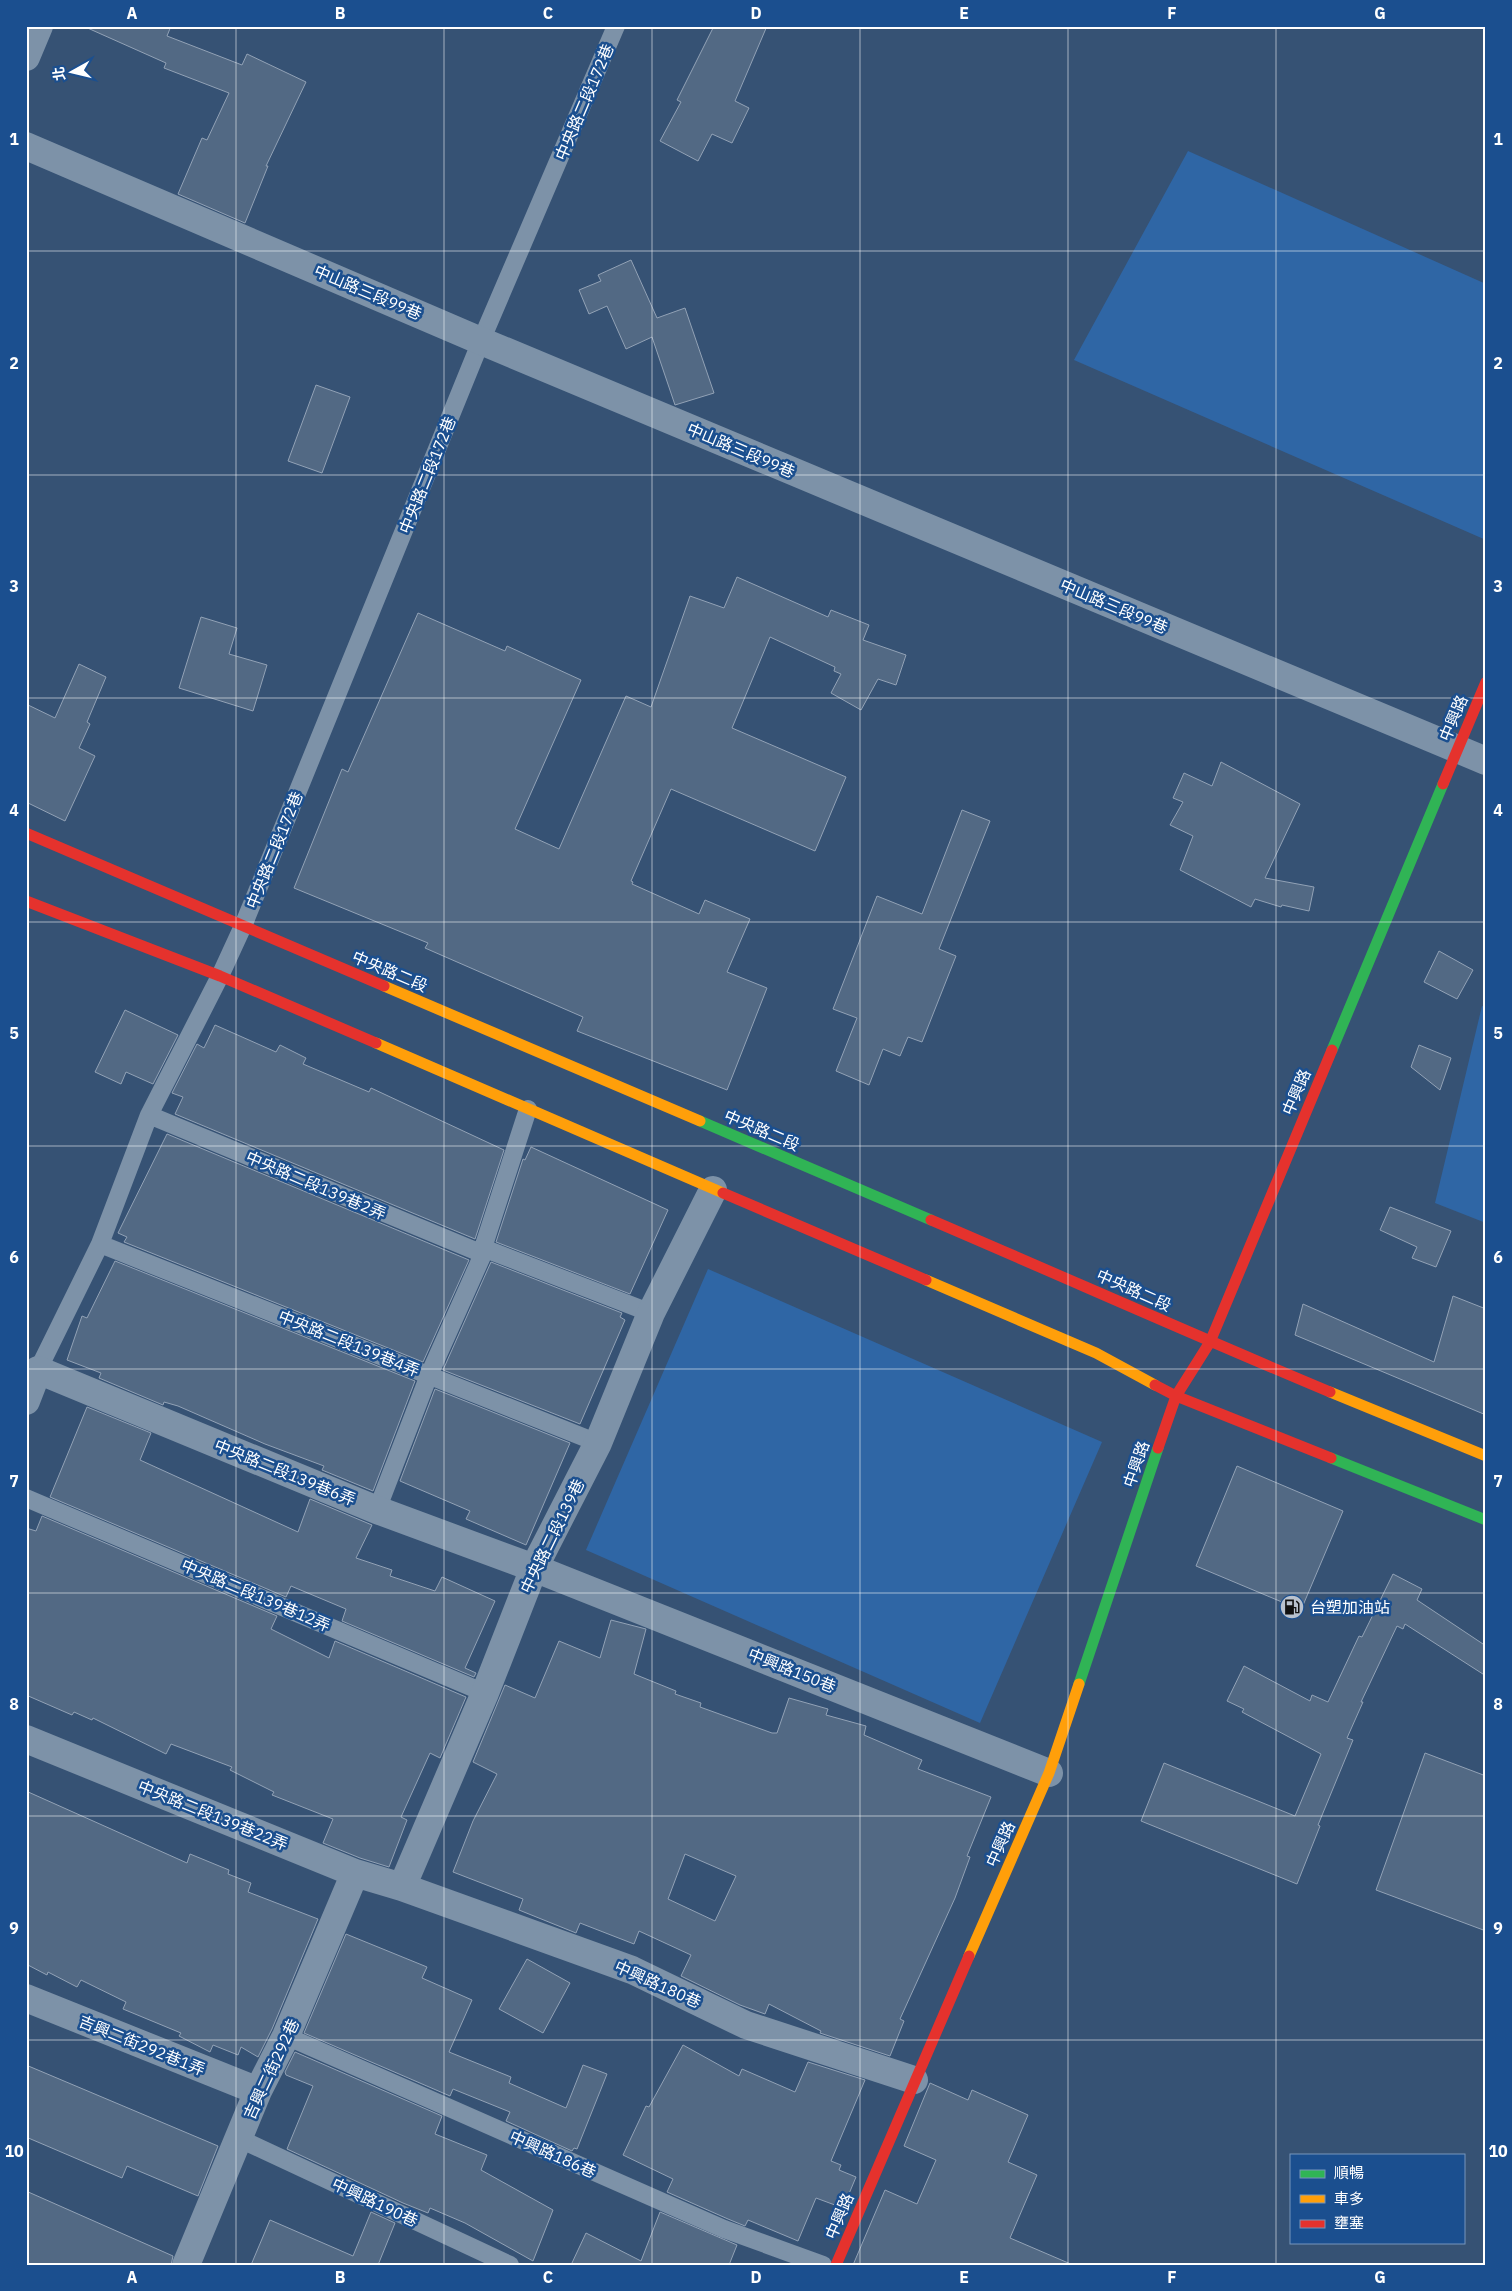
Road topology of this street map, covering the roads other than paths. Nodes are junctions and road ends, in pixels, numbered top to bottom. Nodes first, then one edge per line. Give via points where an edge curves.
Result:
1 (38, 26) edge
2 (616, 26) edge
3 (26, 57) edge
4 (26, 146) edge
5 (481, 341) junction
6 (1486, 682) edge
7 (1457, 749) junction
8 (1486, 761) edge
9 (26, 833) edge
10 (26, 901) edge
11 (243, 926) junction
12 (220, 976) junction
13 (528, 1109) junction
14 (150, 1115) junction
15 (713, 1190) junction
16 (100, 1244) junction
17 (483, 1251) junction
18 (651, 1313) junction
19 (1210, 1342) junction
20 (38, 1370) junction
21 (429, 1375) junction
22 (1176, 1396) junction
23 (26, 1402) edge
24 (598, 1443) junction
25 (1486, 1456) edge
26 (26, 1498) edge
27 (377, 1510) junction
28 (1486, 1520) edge
29 (534, 1568) junction
30 (485, 1693) junction
31 (26, 1738) edge
32 (1049, 1773) junction
33 (355, 1873) junction
34 (402, 1887) junction
35 (26, 1998) edge
36 (286, 2036) junction
37 (914, 2080) junction
38 (258, 2091) junction
39 (240, 2139) junction
40 (186, 2265) edge
41 (510, 2265) edge
42 (824, 2265) edge
43 (836, 2265) edge

1 - 3 street
2 - 5 lane, 中央路二段172巷
4 - 5 street, 中山路三段99巷
5 - 7 street, 中山路三段99巷
5 - 11 lane, 中央路二段172巷
6 - 7 street, 中興路
7 - 8 street, 中山路三段99巷
7 - 19 street, 中興路
9 - 11 street, 中央路二段
10 - 12 street
11 - 12 lane, 中央路二段172巷
11 - 19 street, 中央路二段
12 - 13 street
12 - 14 lane, 中央路二段172巷
13 - 15 street
13 - 17 lane
14 - 16 lane, 中央路二段172巷
14 - 17 lane, 中央路二段139巷2弄
15 - 18 street, 中央路二段139巷
15 - 22 street via 1096,1353
16 - 20 lane, 中央路二段172巷
16 - 21 lane, 中央路二段139巷4弄
17 - 18 lane, 中央路二段139巷2弄
17 - 21 lane
18 - 24 street, 中央路二段139巷
19 - 22 street, 中興路
19 - 25 street, 中央路二段
20 - 23 street
20 - 27 street, 中央路二段139巷6弄
21 - 24 lane, 中央路二段139巷4弄
21 - 27 lane
22 - 28 street
22 - 32 street, 中興路
24 - 29 street, 中央路二段139巷
26 - 30 lane, 中央路二段139巷12弄
27 - 29 street, 中央路二段139巷6弄
29 - 30 street, 中央路二段139巷
29 - 32 street, 中興路150巷
30 - 34 street, 中央路二段139巷
31 - 33 street, 中央路二段139巷22弄
32 - 37 street, 中興路
33 - 34 street, 中央路二段139巷22弄
33 - 36 street, 吉興二街292巷
34 - 37 street, 中興路180巷 via 632,1970 746,2025
35 - 38 street, 吉興二街292巷1弄
36 - 38 street, 吉興二街292巷
36 - 42 lane, 中興路186巷 via 724,2229
37 - 43 street, 中興路
38 - 39 street, 吉興二街292巷
39 - 40 street, 吉興二街292巷
39 - 41 lane, 中興路190巷

